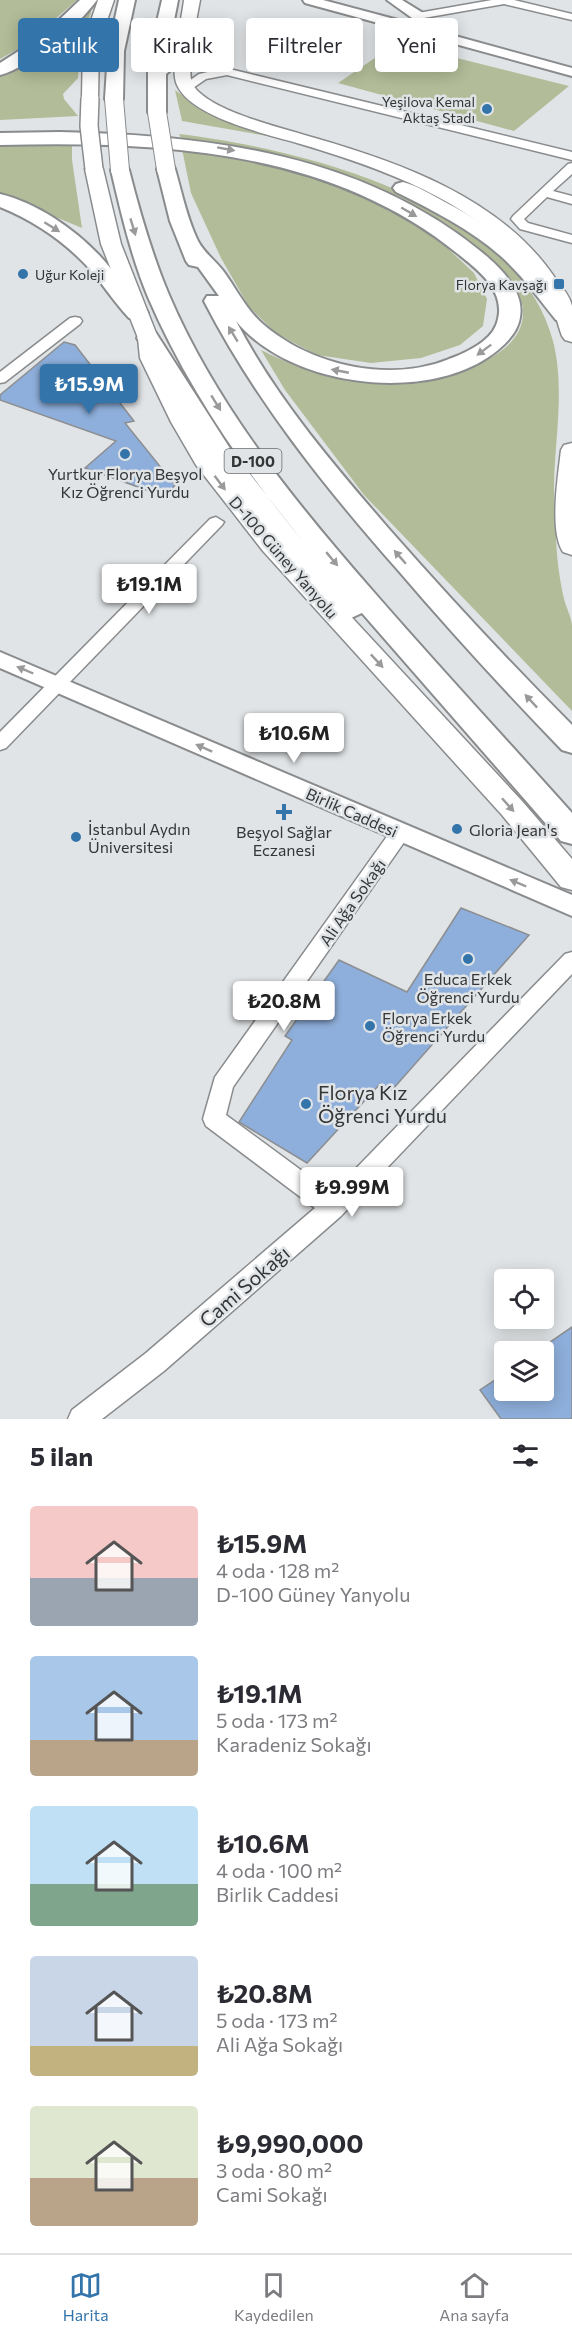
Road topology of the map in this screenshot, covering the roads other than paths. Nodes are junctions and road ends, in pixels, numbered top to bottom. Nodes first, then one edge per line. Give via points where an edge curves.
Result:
1 (89, 0) edge
2 (106, 0) edge
3 (127, 0) edge
4 (170, 0) edge
5 (192, 0) edge
6 (309, 0) edge
7 (507, 0) edge
8 (399, 1) edge
9 (572, 17) edge
10 (189, 18) edge
11 (395, 18) edge
12 (414, 18) edge
13 (438, 18) edge
14 (458, 35) edge
15 (0, 70) edge
16 (161, 72) edge
17 (182, 72) edge
18 (223, 72) edge
19 (232, 72) edge
20 (572, 72) edge
21 (156, 79) junction
22 (186, 88) junction
23 (0, 125) edge
24 (0, 139) edge
25 (572, 156) edge
26 (572, 167) edge
27 (545, 193) junction
28 (0, 200) edge
29 (572, 200) edge
30 (572, 239) edge
31 (189, 245) junction
32 (137, 313) junction
33 (564, 315) junction
34 (75, 321) dead end
35 (572, 336) edge
36 (148, 338) junction
37 (0, 379) edge
38 (572, 450) edge
39 (216, 522) dead end
40 (572, 547) edge
41 (0, 659) edge
42 (58, 684) junction
43 (461, 707) junction
44 (0, 743) edge
45 (572, 743) edge
46 (400, 833) junction
47 (572, 833) edge
48 (572, 879) edge
49 (572, 906) edge
50 (572, 960) edge
51 (333, 1208) junction
52 (81, 1419) edge

1 - 15 highway via 52,35
2 - 32 main road, D-100 Güney Yanyolu, bridge via 91,44 89,126 98,193 111,244
3 -> 43 highway, D-100, bridge via 116,51 114,99 120,170 137,238 167,313 191,361 249,456 284,503
4 - 21 highway, D-100 via 159,41
5 - 10 main road
6 - 11 street
7 - 9 street
7 - 13 street
8 - 12 street
14 - 20 street
16 - 21 highway
17 - 22 main road
18 - 22 street via 203,76
19 - 25 street
21 - 31 highway, D-100, bridge via 166,169
22 - 33 main road via 205,104 233,118 380,165 478,214 533,262 559,299
23 - 33 highway via 188,129 266,142 340,162 463,219 507,250
24 -> 31 highway via 165,140 282,161 330,177 399,206 479,260 506,293 510,320 483,352 443,369 398,376 334,370 295,356 254,329
26 - 27 street
27 - 29 street
27 - 30 street via 517,219 524,226
28 -> 32 highway via 46,222 72,241 93,259 122,300
45 -> 31 highway, D-100 via 453,618 344,494 296,432 222,316
32 - 36 main road, D-100 Güney Yanyolu
33 - 35 main road
34 - 37 street
36 - 43 highway via 205,430 289,542 364,622
36 -> 48 main road, D-100 Güney Yanyolu via 151,358 207,465 285,561 512,808
38 - 40 main road via 567,510
39 - 42 street
42 -> 41 street, Birlik Caddesi
42 - 44 street
46 -> 42 street, Birlik Caddesi
43 - 47 highway, D-100
49 -> 46 street, Birlik Caddesi
46 - 51 street, Ali Ağa Sokağı via 223,1084 214,1119
50 - 51 street, Cami Sokağı
51 - 52 street, Cami Sokağı via 155,1362

